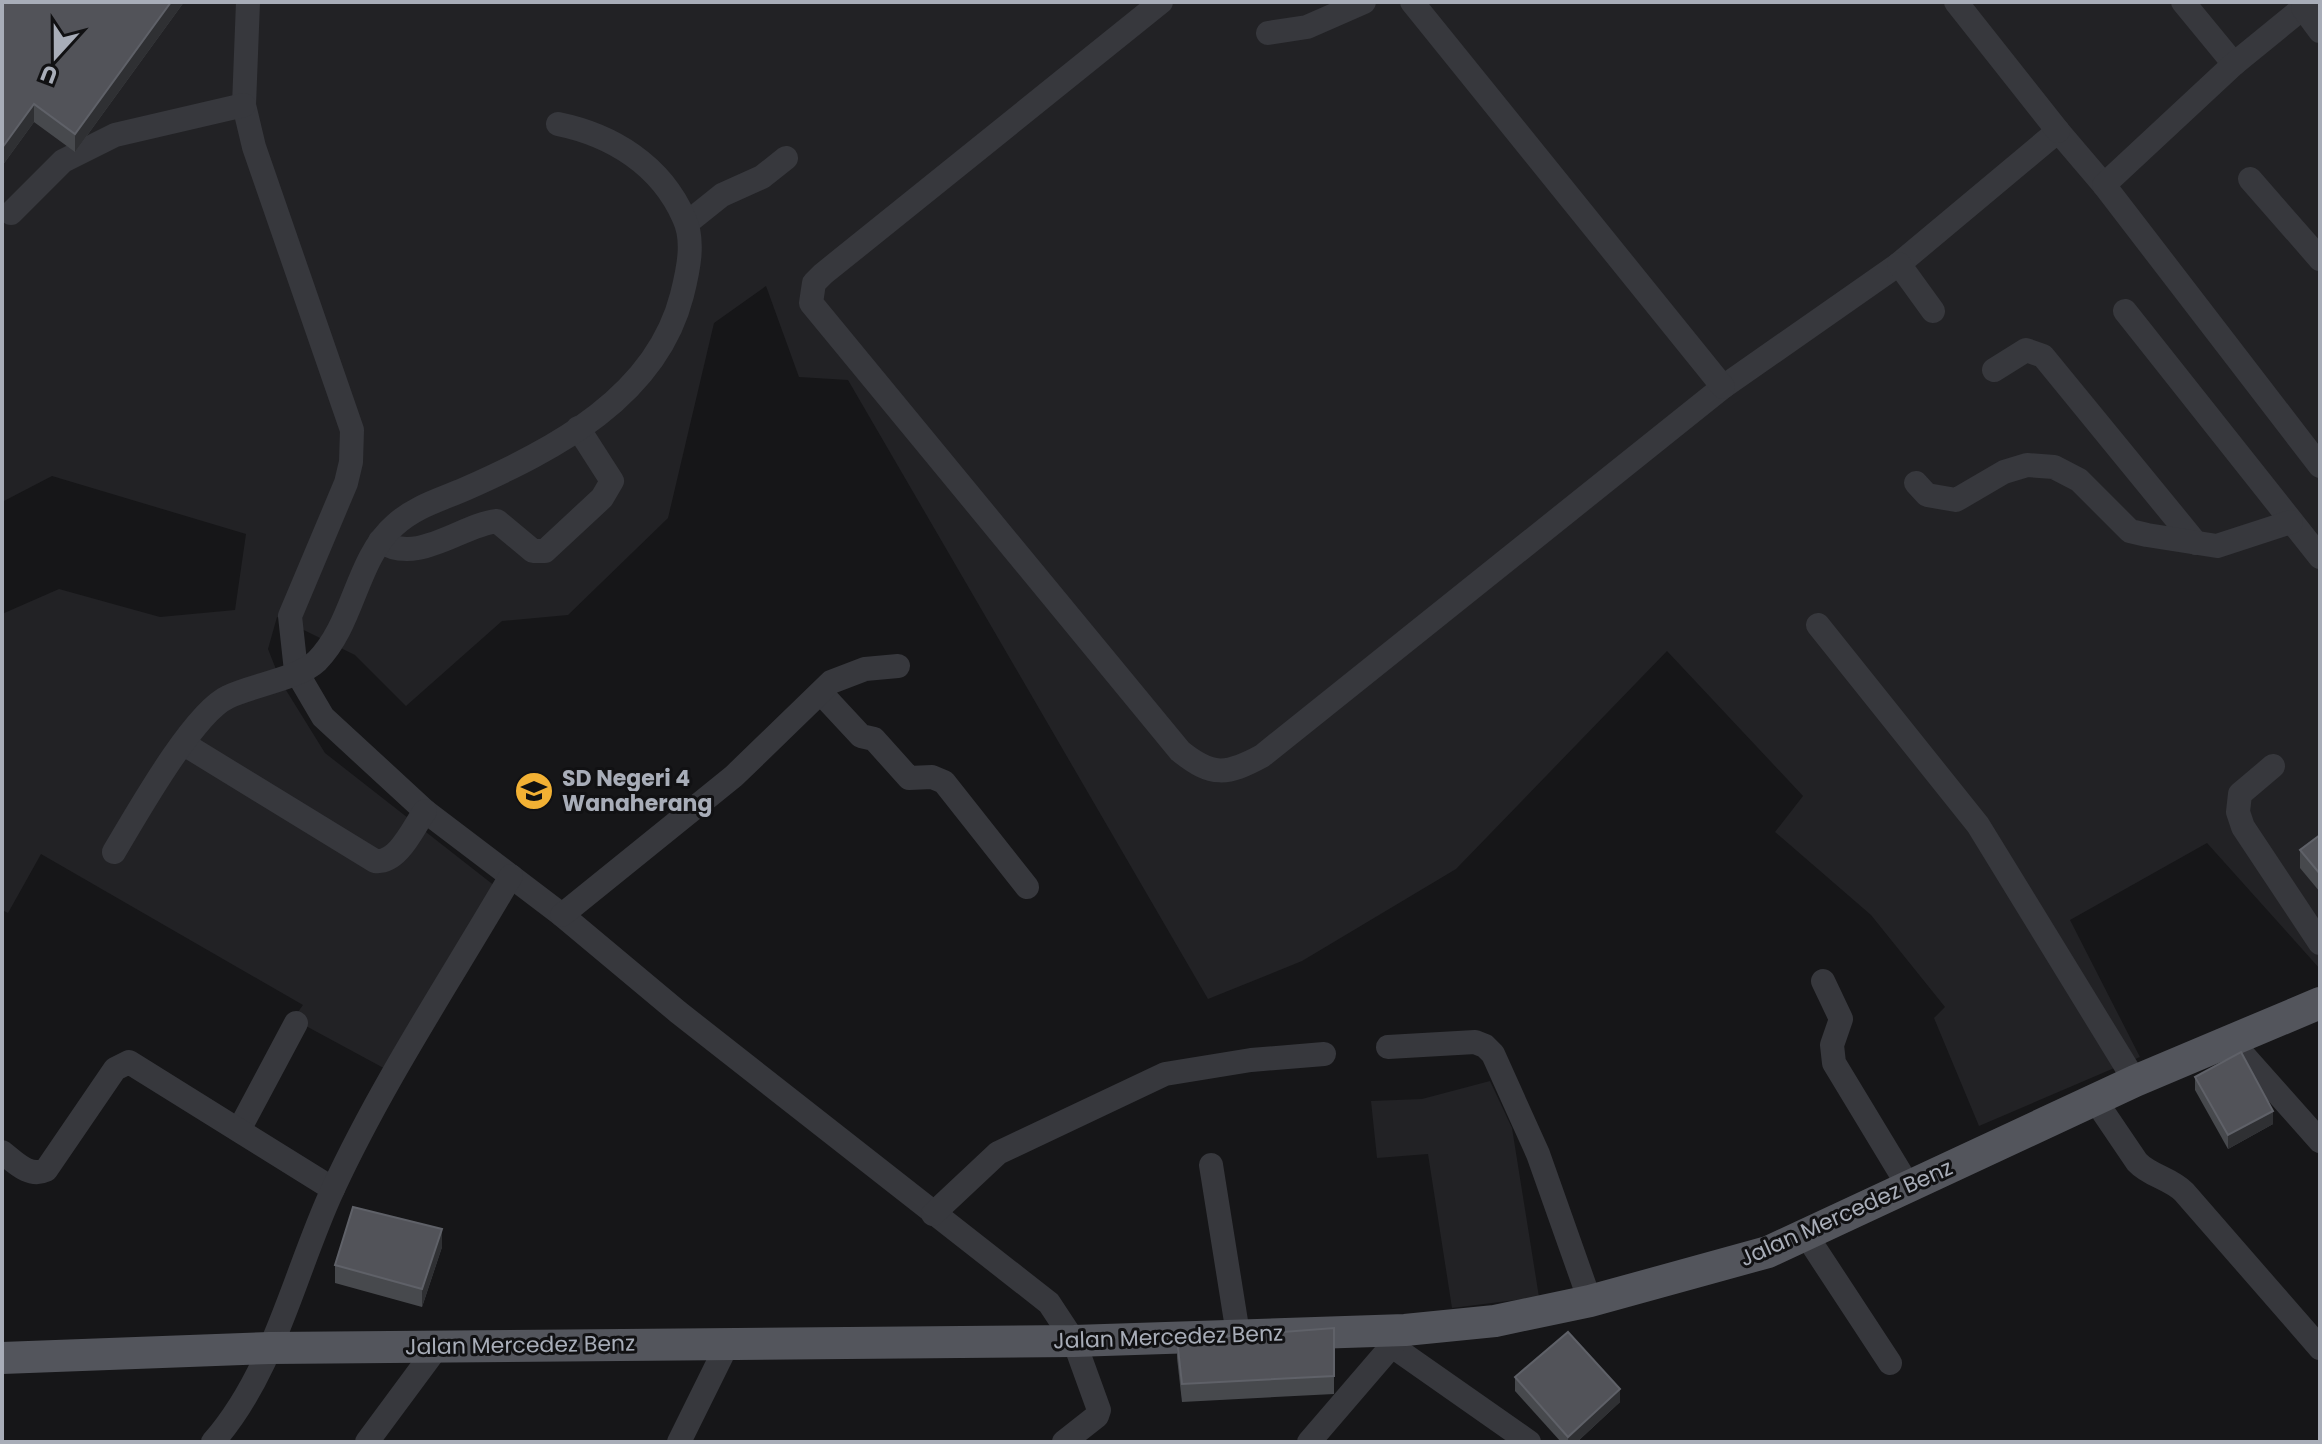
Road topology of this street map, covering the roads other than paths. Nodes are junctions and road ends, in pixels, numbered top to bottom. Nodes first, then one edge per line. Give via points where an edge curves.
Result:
1 (248, 2) edge
2 (1161, 2) edge
3 (1364, 2) edge
4 (1412, 2) edge
5 (1956, 2) edge
6 (2183, 2) edge
7 (2306, 5) edge
8 (2320, 31) edge
9 (1268, 33) dead end
10 (2234, 64) junction
11 (244, 105) junction
12 (558, 124) dead end
13 (2058, 131) junction
14 (786, 158) dead end
15 (2250, 179) dead end
16 (2104, 185) junction
17 (11, 213) dead end
18 (687, 223) junction
19 (2317, 250) edge
20 (1899, 264) junction
21 (1933, 311) dead end
22 (2125, 311) dead end
23 (1994, 370) dead end
24 (1723, 387) junction
25 (578, 428) junction
26 (2320, 466) edge
27 (1916, 483) dead end
28 (2291, 522) junction
29 (380, 541) junction
30 (2196, 543) junction
31 (2320, 557) edge
32 (1818, 625) dead end
33 (898, 666) dead end
34 (296, 671) junction
35 (821, 693) junction
36 (184, 744) junction
37 (2273, 766) dead end
38 (425, 811) junction
39 (114, 852) dead end
40 (511, 876) junction
41 (1027, 887) dead end
42 (562, 915) junction
43 (2320, 943) edge
44 (1823, 981) dead end
45 (2320, 1003) edge
46 (296, 1023) dead end
47 (2231, 1041) junction
48 (1388, 1047) dead end
49 (1324, 1054) dead end
50 (2135, 1081) junction
51 (2095, 1100) junction
52 (239, 1130) junction
53 (2320, 1141) edge
54 (2, 1152) edge
55 (1211, 1165) dead end
56 (1909, 1187) junction
57 (333, 1189) junction
58 (933, 1214) junction
59 (1806, 1235) junction
60 (1590, 1301) junction
61 (1238, 1334) junction
62 (1398, 1338) junction
63 (1074, 1341) junction
64 (728, 1343) junction
65 (438, 1346) junction
66 (270, 1348) junction
67 (2320, 1348) edge
68 (2, 1358) edge
69 (1890, 1363) dead end
70 (213, 1442) edge
71 (367, 1442) edge
72 (679, 1442) edge
73 (1064, 1442) edge
74 (1309, 1442) edge
75 (1529, 1442) edge

1 - 11 street
2 - 24 street via 823,274 814,283 811,303 1180,751 1198,766 1229,772 1262,756
3 - 9 street via 1307,27
4 - 24 street
5 - 13 street
6 - 10 street
7 - 8 street
7 - 10 street
10 - 16 street
11 - 17 street via 115,135 63,161
11 - 34 street via 354,445 346,483 290,616
12 - 18 street via 593,131 619,145 665,186
13 - 16 street
13 - 20 street
14 - 18 street via 762,177 722,195
15 - 19 street
16 - 26 street
18 - 25 street via 688,268 664,347 633,386
20 - 21 street
20 - 24 street
22 - 28 street
23 - 30 street via 2026,350 2043,356
25 - 29 street via 466,489 425,504
25 - 29 street via 612,481 602,498 545,551 533,551 497,521 411,548 392,548
27 - 30 street via 1927,495 1956,500 2015,468 2054,467 2079,480 2130,531
28 - 30 street via 2237,543
28 - 31 street
29 - 34 street via 322,655
32 - 50 street via 1978,825
33 - 35 street via 881,665 839,677
34 - 36 street via 225,698
34 - 38 street via 338,734
35 - 41 street via 909,778 944,782
35 - 42 street via 734,776
36 - 38 street via 375,861 394,856
36 - 39 street
37 - 43 street via 2240,794 2238,812
38 - 40 street
40 - 42 street
40 - 57 street
42 - 58 street
44 - 56 street via 1841,1019 1832,1045 1834,1063
45 - 47 main road, Jalan Mercedez Benz
46 - 52 street
47 - 50 main road, Jalan Mercedez Benz
47 - 53 street
48 - 60 street via 1475,1042 1493,1054 1538,1154
49 - 58 street via 1165,1074 998,1153
50 - 51 main road, Jalan Mercedez Benz
51 - 56 main road, Jalan Mercedez Benz
51 - 67 street via 2137,1162 2184,1192
52 - 54 street via 135,1064 123,1063 46,1170 28,1171
52 - 57 street
55 - 61 street
56 - 59 main road, Jalan Mercedez Benz
57 - 66 street
58 - 63 street via 1049,1303
59 - 60 main road, Jalan Mercedez Benz via 1768,1252
59 - 69 street
60 - 62 main road, Jalan Mercedez Benz
61 - 62 main road, Jalan Mercedez Benz
61 - 63 main road, Jalan Mercedez Benz
62 - 74 street
62 - 75 street
63 - 64 main road, Jalan Mercedez Benz
63 - 73 street via 1099,1410
64 - 65 main road, Jalan Mercedez Benz
64 - 72 street
65 - 66 main road, Jalan Mercedez Benz
65 - 71 street
66 - 68 main road, Jalan Mercedez Benz
66 - 70 street via 243,1401

